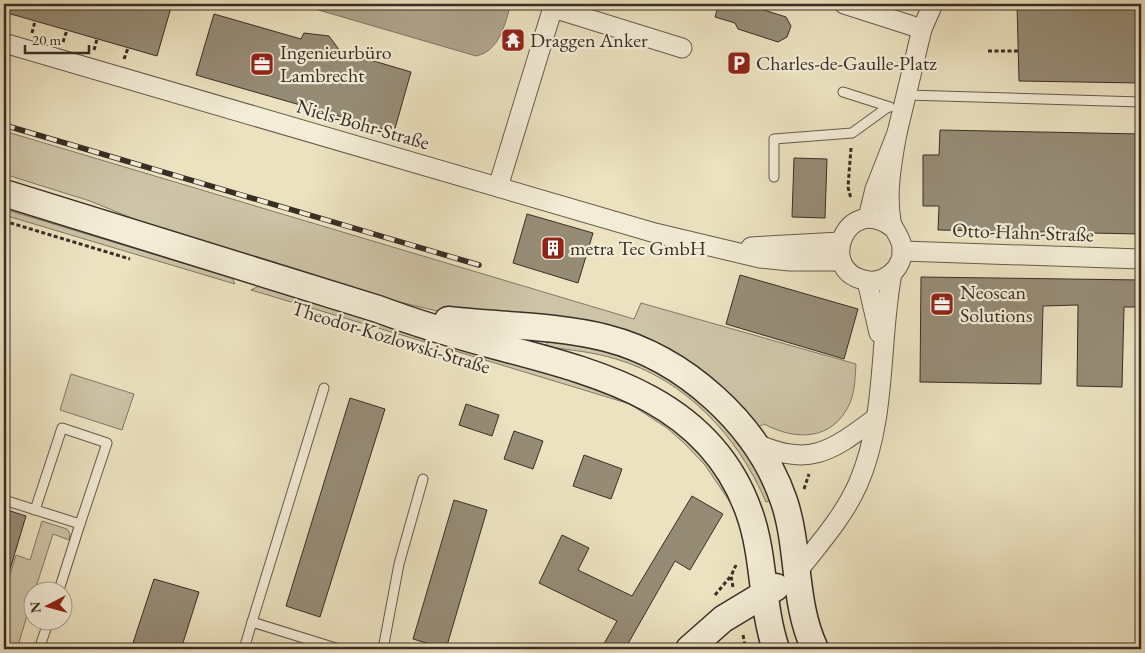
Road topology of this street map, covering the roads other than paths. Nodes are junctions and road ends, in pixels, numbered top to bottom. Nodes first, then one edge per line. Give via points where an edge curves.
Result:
1 (844, 4) edge
2 (933, 4) edge
3 (553, 6) edge
4 (922, 29) junction
5 (4, 43) edge
6 (682, 48) dead end
7 (844, 92) dead end
8 (1141, 102) edge
9 (899, 104) junction
10 (897, 133) junction
11 (774, 177) dead end
12 (498, 186) junction
13 (4, 193) edge
14 (861, 212) junction
15 (892, 227) junction
16 (840, 242) junction
17 (709, 246) junction
18 (902, 250) junction
19 (1141, 259) edge
20 (841, 261) junction
21 (892, 273) junction
22 (867, 281) junction
23 (378, 309) junction
24 (883, 345) junction
25 (324, 388) dead end
26 (876, 418) junction
27 (753, 442) junction
28 (423, 479) dead end
29 (4, 500) edge
30 (35, 510) junction
31 (80, 524) junction
32 (797, 572) junction
33 (62, 580) edge
34 (764, 595) junction
35 (252, 622) junction
36 (46, 630) edge
37 (40, 649) edge
38 (244, 649) edge
39 (338, 649) edge
40 (383, 649) edge
41 (689, 649) edge
42 (776, 649) edge
43 (815, 649) edge

1 - 4 street
2 - 4 street
3 - 6 street
3 - 12 street
4 - 9 street
5 - 12 street, Niels-Bohr-Straße
7 - 9 lane
8 - 9 lane
9 - 10 street
9 - 11 lane via 852,133 774,138
10 - 14 street via 875,188
10 - 15 street via 890,190
12 - 17 street, Niels-Bohr-Straße
13 - 23 main road, Theodor-Kozlowski-Straße
14 - 15 street
14 - 16 street
15 - 18 street via 900,238
16 - 17 street, Niels-Bohr-Straße
16 - 20 street
17 - 20 street, Niels-Bohr-Straße via 774,260
18 - 19 street, Otto-Hahn-Straße
18 - 21 street
20 - 22 street via 851,275
21 - 22 street via 881,280
21 - 24 street
22 - 24 street
23 - 27 main road, Theodor-Kozlowski-Straße via 458,321 564,330 623,343 662,361 694,382 724,408
23 - 34 main road, Theodor-Kozlowski-Straße via 429,328 604,377 671,411 710,445 741,494 754,532
24 - 26 street
25 - 35 lane
26 - 27 street via 845,441 810,455 782,453
26 - 32 street via 870,452 858,486
27 - 32 main road, Theodor-Kozlowski-Straße via 784,501
28 - 40 lane via 399,564
29 - 30 lane
30 - 31 lane
30 - 31 lane via 62,428 107,443
31 - 33 lane
32 - 34 main road
32 - 43 main road, Theodor-Kozlowski-Straße via 808,632
34 - 41 main road via 722,619
34 - 42 main road, Theodor-Kozlowski-Straße
35 - 38 lane
35 - 39 lane
36 - 37 lane

